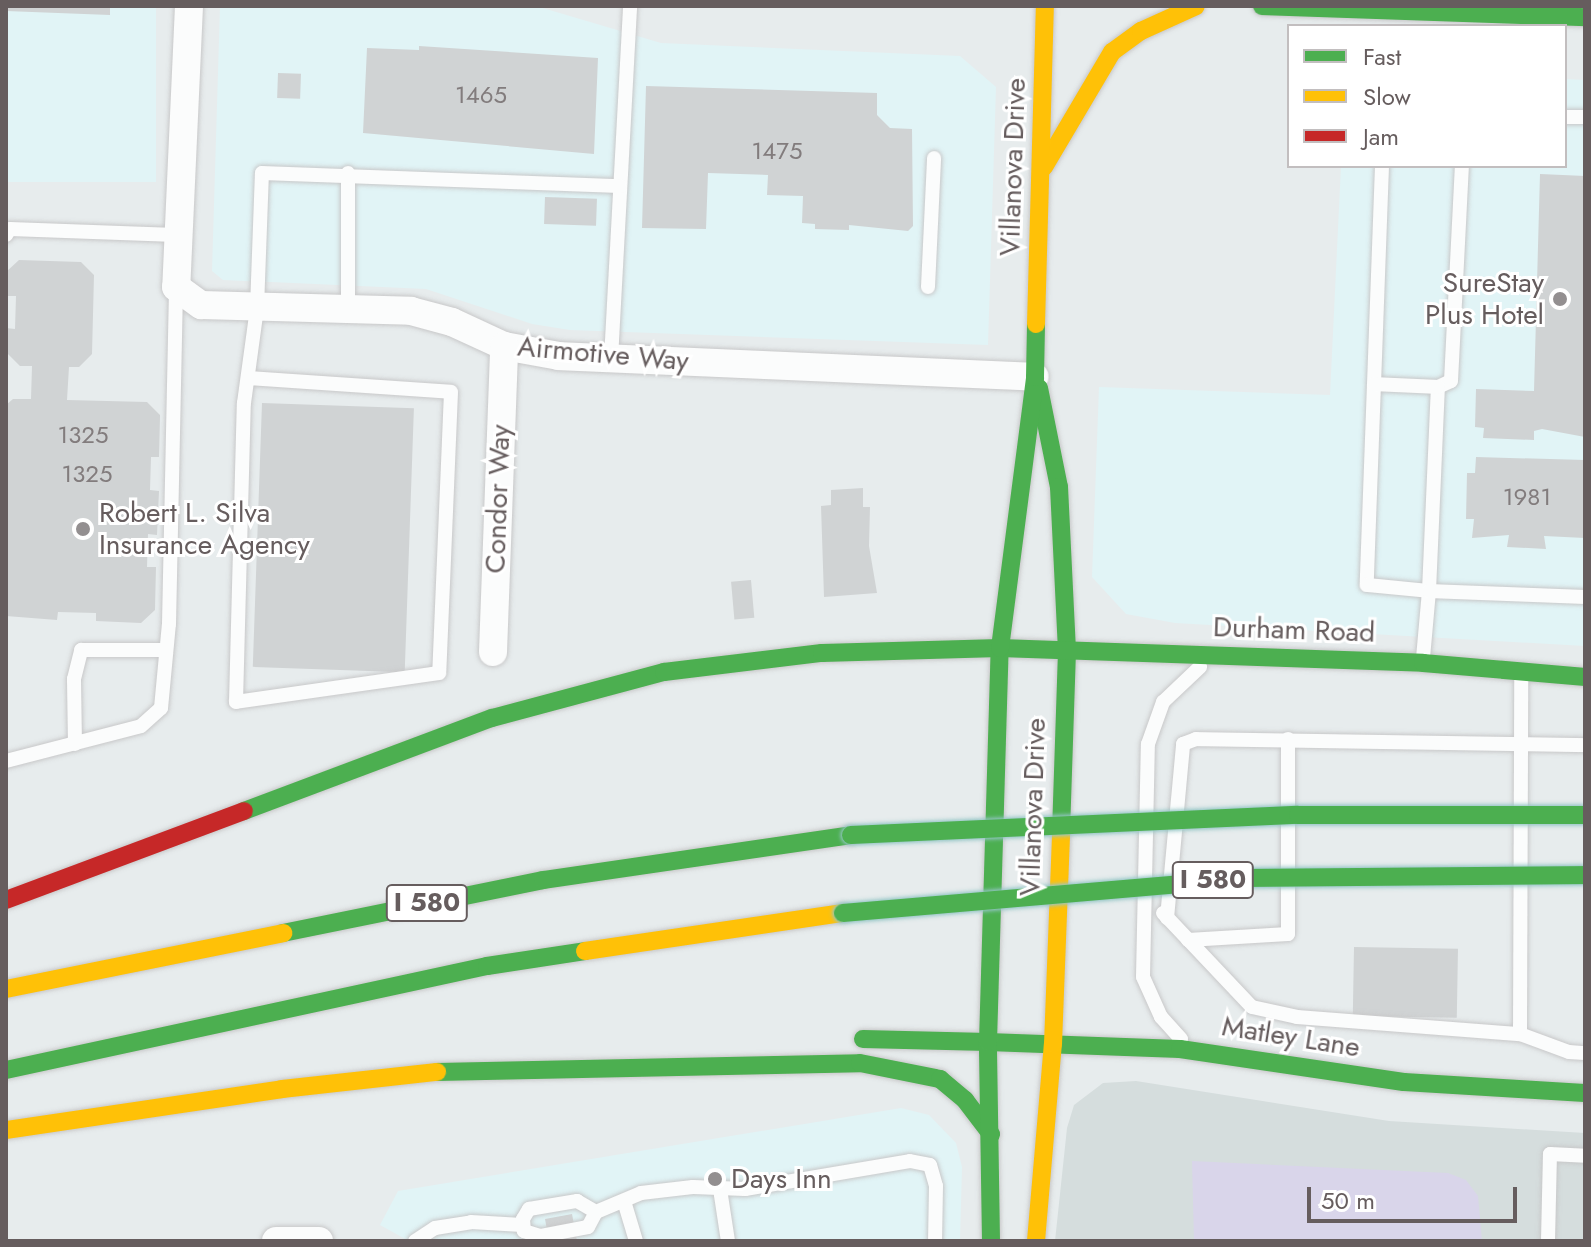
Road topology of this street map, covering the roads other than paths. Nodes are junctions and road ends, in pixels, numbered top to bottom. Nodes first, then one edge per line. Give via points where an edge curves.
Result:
1 (189, 6) edge
2 (630, 6) edge
3 (1045, 6) edge
4 (1196, 6) edge
5 (1262, 6) edge
6 (1585, 17) edge
7 (1468, 20) edge
8 (934, 158) dead end
9 (1382, 168) edge
10 (1462, 168) edge
11 (348, 173) junction
12 (1041, 174) junction
13 (620, 186) junction
14 (6, 235) edge
15 (176, 235) junction
16 (176, 287) junction
17 (928, 287) dead end
18 (257, 308) junction
19 (348, 310) junction
20 (504, 346) junction
21 (611, 359) junction
22 (1035, 377) junction
23 (248, 378) junction
24 (1374, 384) junction
25 (1438, 387) junction
26 (1429, 591) junction
27 (1585, 597) edge
28 (1000, 648) junction
29 (166, 650) junction
30 (1067, 651) junction
31 (493, 652) dead end
32 (1239, 656) junction
33 (1423, 663) junction
34 (1520, 672) junction
35 (1585, 677) edge
36 (1288, 739) junction
37 (1523, 741) junction
38 (75, 744) junction
39 (1585, 745) edge
40 (6, 761) edge
41 (1585, 815) edge
42 (1585, 875) edge
43 (1143, 891) junction
44 (6, 900) edge
45 (1167, 918) junction
46 (1188, 940) junction
47 (6, 989) edge
48 (1520, 1034) junction
49 (842, 1039) dead end
50 (988, 1042) junction
51 (1053, 1044) junction
52 (566, 1049) dead end
53 (1206, 1052) junction
54 (1585, 1053) edge
55 (6, 1070) edge
56 (451, 1071) junction
57 (1585, 1093) edge
58 (6, 1130) edge
59 (991, 1134) junction
60 (1585, 1156) edge
61 (720, 1189) junction
62 (624, 1201) junction
63 (596, 1212) junction
64 (492, 1225) junction
65 (522, 1225) junction
66 (276, 1241) edge
67 (319, 1241) edge
68 (415, 1241) edge
69 (492, 1241) edge
70 (636, 1241) edge
71 (728, 1241) edge
72 (935, 1241) edge
73 (991, 1241) edge
74 (1036, 1241) edge
75 (1548, 1241) edge

1 - 15 street
2 - 13 lane
3 - 12 main road, Villanova Drive
4 - 12 main road via 1141,31 1112,52
5 - 7 main road
6 - 7 main road
8 - 17 lane
9 - 24 lane
10 - 25 lane via 1451,381
11 - 13 lane
11 - 18 lane via 262,173
11 - 19 lane
12 - 22 main road, Villanova Drive
13 - 21 lane
14 - 15 lane via 10,229
15 - 16 street
16 - 18 street, Airmotive Way via 201,305
16 - 29 lane
18 - 19 street, Airmotive Way
18 - 23 lane
19 - 20 street, Airmotive Way via 436,317
20 - 21 street, Airmotive Way via 536,354
20 - 31 street, Condor Way
21 - 22 street, Airmotive Way
22 - 28 main road, Villanova Drive
22 - 30 main road, Villanova Drive via 1059,487
23 - 23 lane via 236,702 439,673 451,392
24 - 25 lane
24 - 26 lane via 1367,585
25 - 26 lane
26 - 27 lane
26 - 33 lane
28 - 30 main road, Durham Road
28 - 44 main road, Durham Road via 822,653 664,672 492,718
28 - 50 main road, Villanova Drive
29 - 38 lane via 161,708 141,726
29 - 38 lane via 81,650 74,679
30 - 32 main road, Durham Road
30 - 51 main road, Villanova Drive
32 - 33 main road, Durham Road
32 - 43 lane via 1192,671 1163,702 1153,723
33 - 34 main road, Durham Road
34 - 35 main road, Durham Road
34 - 37 lane
36 - 37 lane
36 - 45 lane via 1196,739 1183,744
36 - 46 lane via 1288,934
37 - 39 lane
37 - 48 lane
38 - 40 lane
41 - 47 main road, I 580, bridge via 1298,815 851,835 543,880
42 - 55 main road, I 580, bridge via 1220,880 843,913 487,966
43 - 45 lane
43 - 53 lane via 1141,950 1151,997 1170,1029
45 - 46 lane
46 - 48 lane via 1239,998 1269,1012
48 - 54 lane
49 - 50 main road, Matley Lane
50 - 51 main road, Matley Lane
50 - 59 main road, Villanova Drive
51 - 53 main road, Matley Lane
51 - 74 main road, Villanova Drive
52 - 56 main road
53 - 57 main road, Matley Lane via 1404,1082
56 - 58 main road via 282,1089
56 - 59 main road via 883,1065 940,1079 965,1100
59 - 73 main road, Villanova Drive
60 - 75 lane via 1550,1154
61 - 62 lane via 641,1193
61 - 71 lane
61 - 72 lane via 910,1161 930,1165 936,1186
62 - 63 lane
62 - 70 lane
63 - 65 lane via 592,1224 582,1229 534,1236
63 - 65 lane via 583,1201 535,1207 525,1214
64 - 65 lane
64 - 68 lane via 471,1222 435,1228
64 - 69 lane
66 - 67 street

